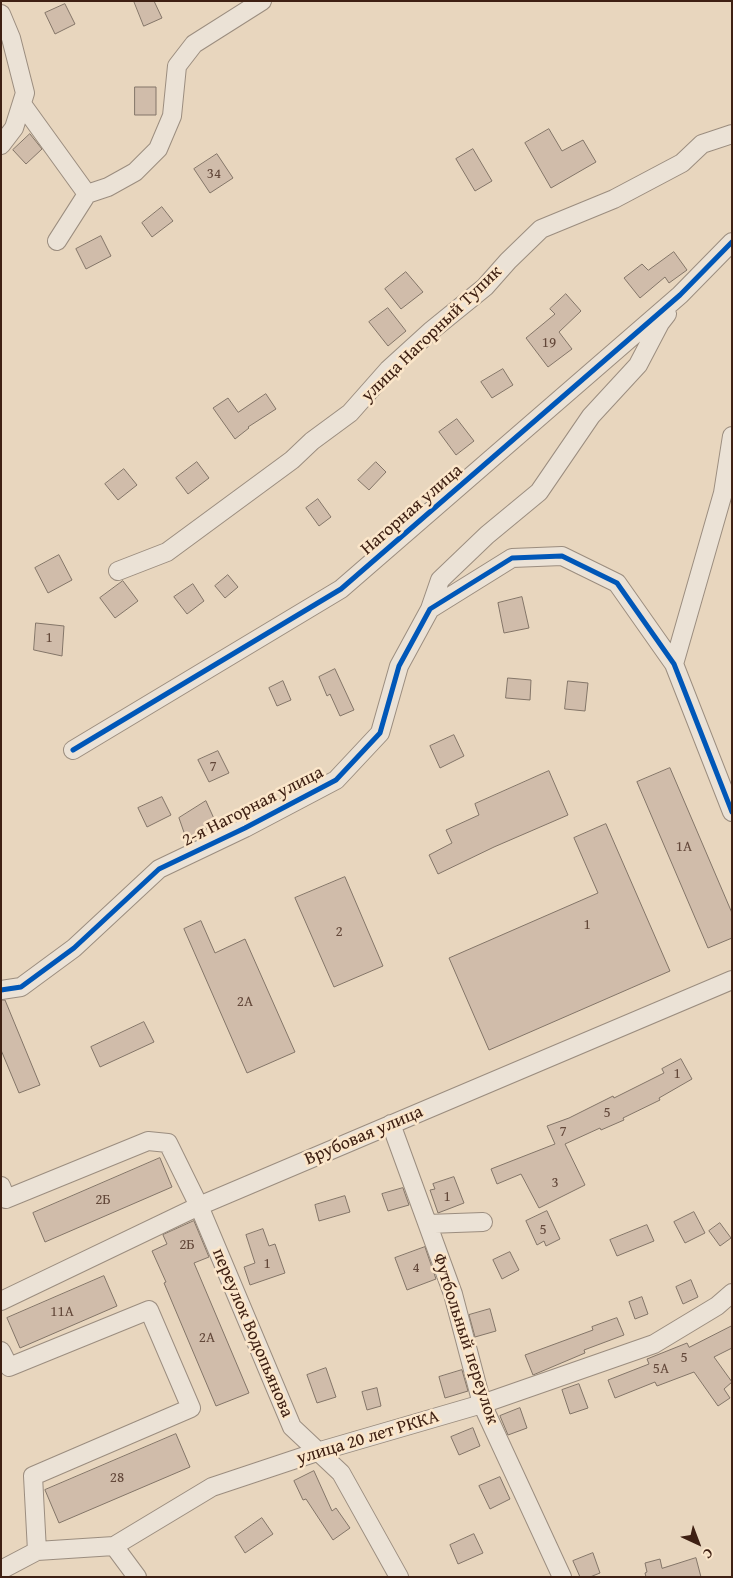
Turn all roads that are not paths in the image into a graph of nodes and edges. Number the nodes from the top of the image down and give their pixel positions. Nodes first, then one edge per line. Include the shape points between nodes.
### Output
1 (262, 1) edge
2 (1, 14) edge
3 (22, 104) junction
4 (732, 134) edge
5 (1, 145) edge
6 (86, 194) junction
7 (56, 241) dead end
8 (732, 242) edge
9 (680, 295) junction
10 (732, 436) edge
11 (118, 572) dead end
12 (430, 609) junction
13 (674, 664) junction
14 (73, 750) dead end
15 (732, 812) edge
16 (732, 980) edge
17 (1, 990) edge
18 (391, 1124) junction
19 (1, 1186) edge
20 (199, 1206) junction
21 (483, 1222) dead end
22 (428, 1224) junction
23 (732, 1293) edge
24 (1, 1301) edge
25 (1, 1351) edge
26 (482, 1404) junction
27 (317, 1452) junction
28 (114, 1546) junction
29 (37, 1552) junction
30 (1, 1570) edge
31 (137, 1577) edge
32 (399, 1577) edge
33 (562, 1577) edge

1 - 6 street via 194,44 177,66 172,116 158,149 136,172
2 - 3 street via 11,38 25,93
3 - 5 street via 14,128
3 - 6 street
4 - 11 street, улица Нагорный Тупик via 702,144 682,163 614,199 541,229 485,287 388,370 350,413 292,460 166,552
6 - 7 street
8 - 9 street, Нагорная улица
9 - 12 street via 660,323 638,365 591,416 539,492 440,580
9 - 14 street, Нагорная улица via 341,589
10 - 13 street via 723,493
12 - 13 street, 2-я Нагорная улица via 512,558 562,556 617,583
12 - 17 street, 2-я Нагорная улица via 399,666 380,734 336,780 159,869 74,948 21,987
13 - 15 street
16 - 18 street, Врубовая улица
18 - 20 street, Врубовая улица
18 - 22 street, Футбольный переулок
19 - 20 street, переулок Водопьянова via 6,1198 148,1141 168,1143
20 - 24 street, Врубовая улица
20 - 27 street, переулок Водопьянова via 292,1427
21 - 22 street
22 - 26 street, Футбольный переулок via 453,1294
23 - 26 street, улица 20 лет РККА via 717,1306 654,1344
25 - 29 street via 9,1367 150,1310 191,1408 34,1476
26 - 27 street, улица 20 лет РККА
26 - 33 street, Футбольный переулок
27 - 28 street, улица 20 лет РККА via 212,1487
27 - 32 street, переулок Водопьянова via 341,1473
28 - 29 street, улица 20 лет РККА
28 - 31 street
29 - 30 street, улица 20 лет РККА

